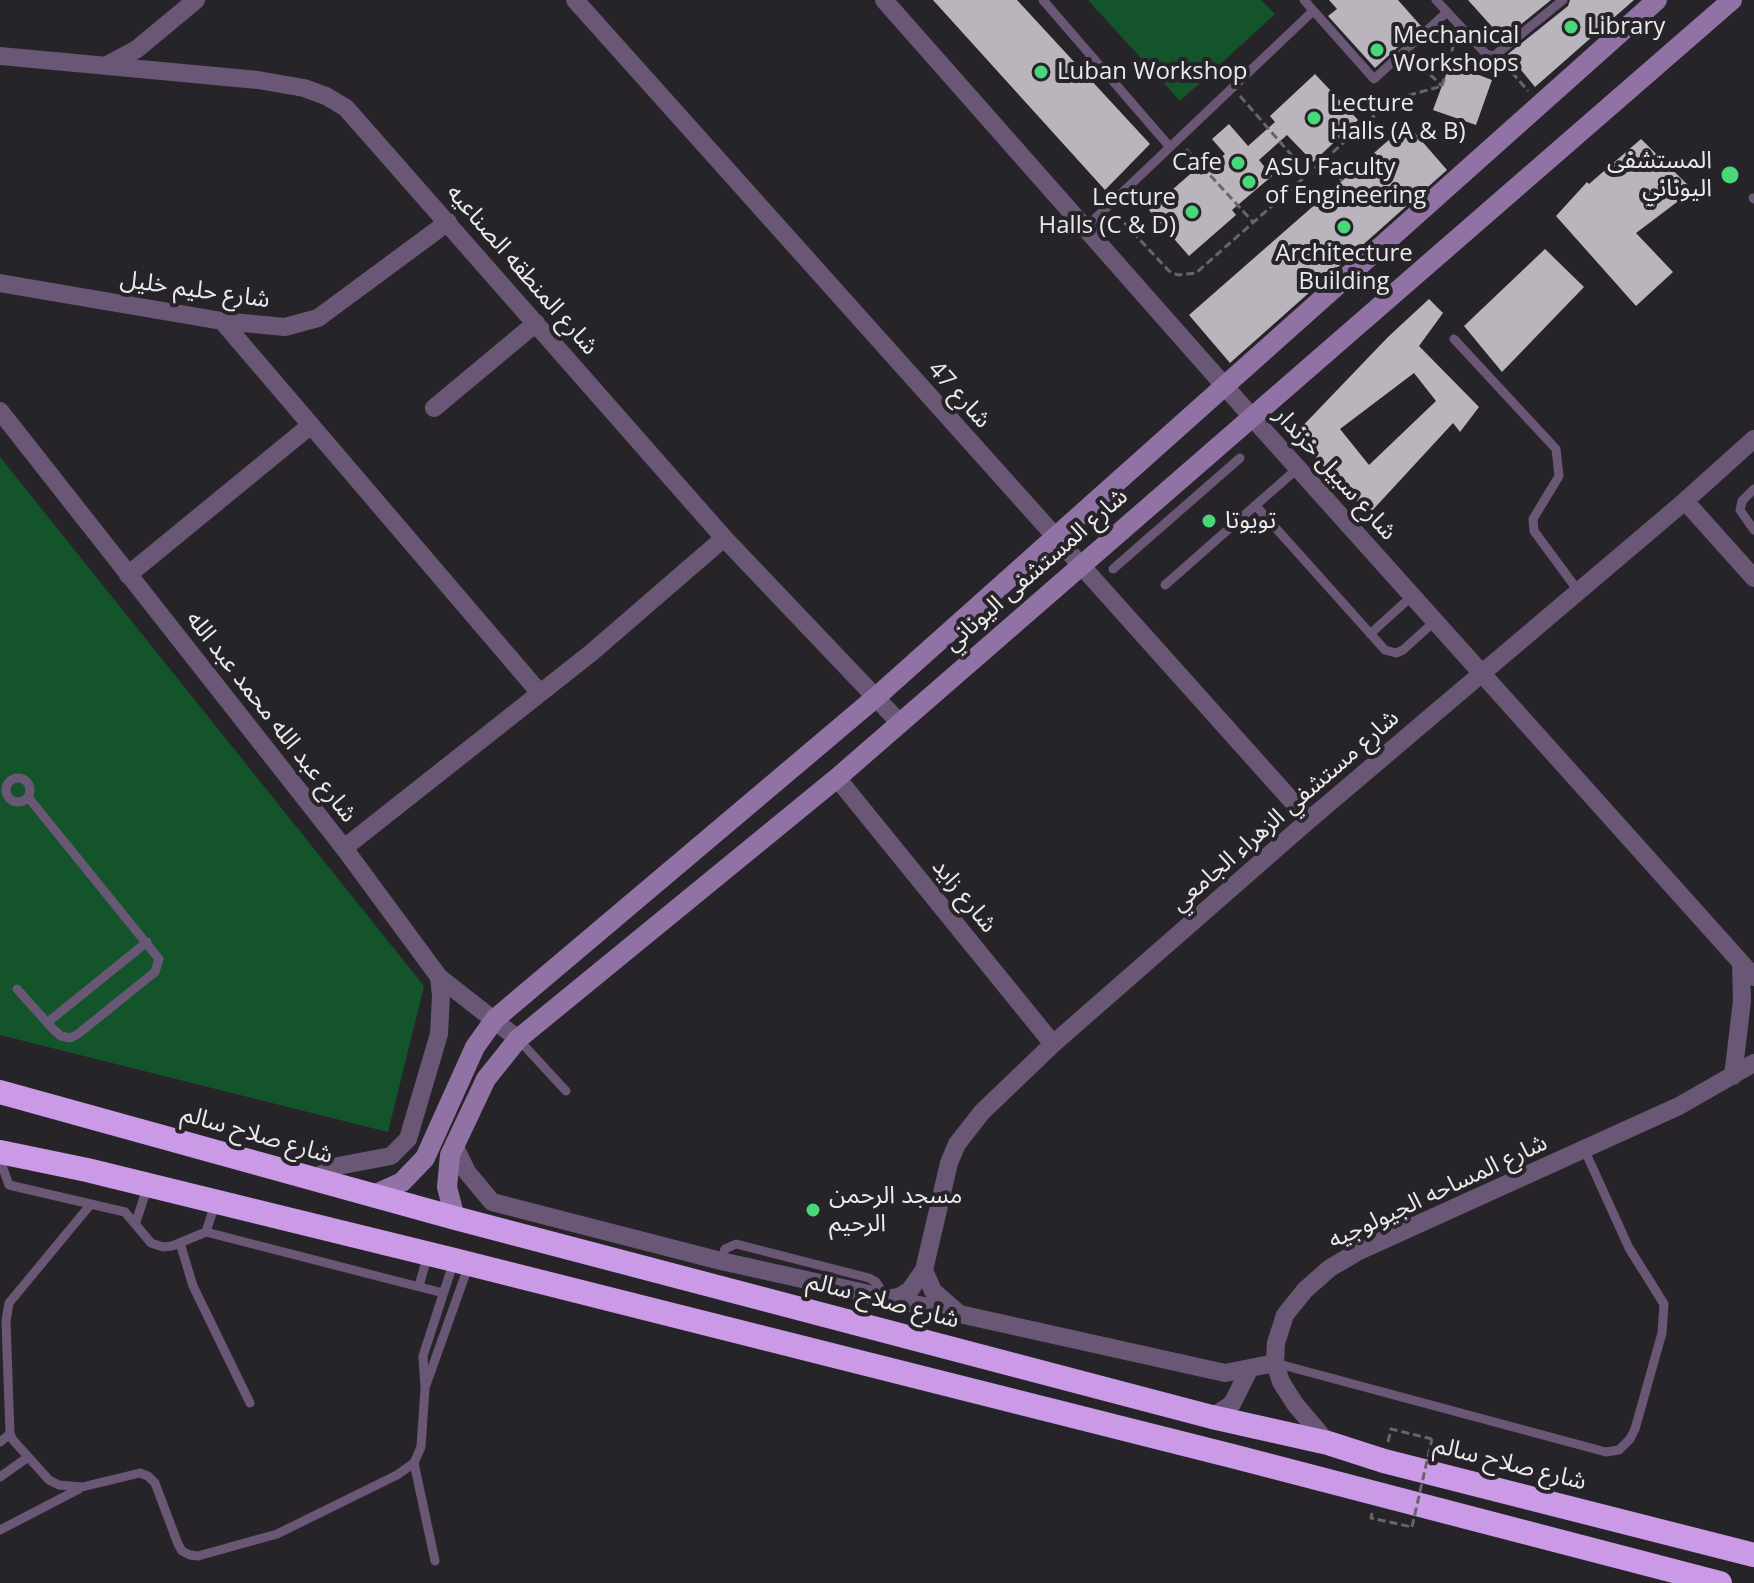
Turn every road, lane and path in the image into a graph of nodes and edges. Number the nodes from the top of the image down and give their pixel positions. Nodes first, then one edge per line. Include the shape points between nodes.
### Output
1 (196, 0) edge
2 (575, 0) edge
3 (884, 0) edge
4 (1043, 0) edge
5 (1304, 0) edge
6 (1436, 0) edge
7 (1563, 0) edge
8 (1657, 0) edge
9 (1732, 0) edge
10 (1313, 11) junction
11 (1447, 12) junction
12 (1459, 26) junction
13 (1405, 51) junction
14 (0, 56) edge
15 (105, 66) junction
16 (1507, 66) dead end
17 (1442, 86) junction
18 (1232, 87) junction
19 (1529, 92) dead end
20 (1172, 142) junction
21 (1326, 158) junction
22 (1308, 174) junction
23 (1342, 181) dead end
24 (1108, 205) junction
25 (448, 222) junction
26 (1254, 223) junction
27 (1086, 227) junction
28 (0, 283) edge
29 (222, 321) junction
30 (536, 323) junction
31 (1454, 339) dead end
32 (1226, 387) junction
33 (434, 408) dead end
34 (0, 411) edge
35 (1251, 416) junction
36 (311, 425) junction
37 (1754, 439) edge
38 (1240, 458) dead end
39 (1298, 467) junction
40 (1754, 489) edge
41 (1160, 497) junction
42 (1685, 501) junction
43 (1256, 506) junction
44 (1176, 514) junction
45 (1754, 530) edge
46 (724, 538) junction
47 (1056, 538) junction
48 (1081, 566) junction
49 (1113, 569) dead end
50 (128, 575) junction
51 (1754, 578) edge
52 (1165, 585) dead end
53 (1579, 592) junction
54 (1412, 596) junction
55 (1435, 621) junction
56 (1370, 634) junction
57 (1482, 674) junction
58 (539, 692) junction
59 (875, 698) junction
60 (900, 723) junction
61 (837, 778) junction
62 (3, 786) edge
63 (28, 797) junction
64 (1309, 820) junction
65 (344, 848) junction
66 (147, 942) junction
67 (1747, 970) edge
68 (439, 977) junction
69 (17, 989) dead end
70 (495, 1019) junction
71 (48, 1022) junction
72 (518, 1039) junction
73 (1053, 1044) junction
74 (1754, 1063) edge
75 (1733, 1076) junction
76 (566, 1091) dead end
77 (0, 1092) edge
78 (454, 1145) junction
79 (1585, 1151) junction
80 (0, 1152) edge
81 (0, 1160) edge
82 (312, 1179) junction
83 (148, 1185) junction
84 (371, 1196) junction
85 (216, 1201) junction
86 (91, 1204) junction
87 (455, 1218) junction
88 (136, 1222) junction
89 (206, 1232) junction
90 (180, 1243) junction
91 (428, 1254) junction
92 (462, 1262) junction
93 (924, 1270) junction
94 (419, 1286) junction
95 (443, 1293) junction
96 (886, 1299) junction
97 (959, 1312) junction
98 (1275, 1363) junction
99 (1250, 1368) junction
100 (425, 1388) junction
101 (250, 1403) dead end
102 (1212, 1417) junction
103 (1391, 1429) dead end
104 (10, 1434) junction
105 (0, 1442) edge
106 (1328, 1443) junction
107 (28, 1457) junction
108 (414, 1463) junction
109 (0, 1477) edge
110 (82, 1487) junction
111 (1371, 1518) dead end
112 (0, 1530) edge
113 (1754, 1555) edge
114 (435, 1561) dead end
115 (1720, 1583) edge

1 - 15 street via 137,49
2 - 47 street, شارع 47
3 - 27 street, شارع سبيل خزندار
4 - 20 lane
5 - 10 lane
6 - 11 lane
7 - 12 lane via 1494,56
8 - 32 street, شارع المستشفى اليوناني
9 - 35 street, شارع المستشفى اليوناني
10 - 13 lane via 1374,79
10 - 18 lane
11 - 12 lane
11 - 13 lane
12 - 17 path
13 - 17 path
14 - 15 street, شارع المنطقه الصناعيه
15 - 25 street, شارع المنطقه الصناعيه via 258,80 326,96 362,124
16 - 19 path
17 - 21 path via 1392,100
18 - 20 lane
18 - 22 path
20 - 24 lane
20 - 26 path
21 - 22 path
21 - 23 path
22 - 26 path
24 - 26 path via 1178,275 1205,268
24 - 27 lane
25 - 29 street, شارع حليم خليل via 318,318 285,327
25 - 30 street, شارع المنطقه الصناعيه
27 - 32 street, شارع سبيل خزندار
28 - 29 street, شارع حليم خليل
29 - 36 street
30 - 33 street
30 - 46 street, شارع المنطقه الصناعيه
31 - 53 lane via 1556,449 1559,476 1533,519 1534,531
32 - 35 street, شارع سبيل خزندار
32 - 47 street, شارع المستشفى اليوناني
34 - 50 street, شارع عبد الله محمد عبد الله
35 - 39 street, شارع سبيل خزندار
35 - 41 street, شارع المستشفى اليوناني
36 - 50 street
36 - 58 street
37 - 42 street, شارع مستشفي الزهراء الجامعي
38 - 44 lane
39 - 43 lane
39 - 54 street, شارع سبيل خزندار
40 - 45 lane via 1740,510
41 - 44 lane
41 - 48 street, شارع المستشفى اليوناني
42 - 51 street
42 - 53 street, شارع مستشفي الزهراء الجامعي
43 - 52 lane
43 - 56 lane
44 - 49 lane
46 - 58 street via 643,611
46 - 59 street, شارع المنطقه الصناعيه
47 - 48 street, شارع 47
47 - 59 street, شارع المستشفى اليوناني
48 - 60 street, شارع المستشفى اليوناني
48 - 64 street, شارع 47
50 - 65 street, شارع عبد الله محمد عبد الله
53 - 57 street, شارع مستشفي الزهراء الجامعي
54 - 55 street, شارع سبيل خزندار
54 - 56 lane
55 - 56 lane via 1396,653 1385,650
55 - 57 street, شارع سبيل خزندار
57 - 64 street, شارع مستشفي الزهراء الجامعي
57 - 67 street, شارع سبيل خزندار
58 - 65 street
59 - 60 street, شارع المنطقه الصناعيه
59 - 70 street, شارع المستشفى اليوناني
60 - 61 street, شارع المستشفى اليوناني
61 - 72 street, شارع المستشفى اليوناني
61 - 73 street, شارع زايد
62 - 63 lane via 14,801
62 - 63 lane via 22,779 29,786
63 - 66 lane
64 - 73 street, شارع مستشفي الزهراء الجامعي
65 - 68 street, شارع عبد الله محمد عبد الله
66 - 71 lane
66 - 71 lane via 159,959 155,972 70,1038
67 - 75 street
68 - 70 street, شارع عبد الله محمد عبد الله
68 - 82 street via 439,1034 408,1139 391,1156 338,1166
69 - 71 lane
70 - 72 street, شارع عبد الله محمد عبد الله
70 - 84 street, شارع المستشفى اليوناني via 475,1047 425,1158 402,1182
72 - 76 lane
72 - 78 street, شارع المستشفى اليوناني via 486,1079
73 - 93 street, شارع مستشفي الزهراء الجامعي via 982,1112 957,1144
74 - 75 street, شارع المساحه الجيولوجيه
75 - 79 street, شارع المساحه الجيولوجيه
77 - 82 highway, شارع صلاح سالم
78 - 87 street, شارع المستشفى اليوناني via 447,1187
78 - 96 street via 467,1172 492,1202
79 - 98 street, شارع المساحه الجيولوجيه via 1385,1238 1330,1268 1285,1315
79 - 98 lane via 1629,1248 1664,1304 1662,1333 1635,1429 1619,1450 1606,1452
80 - 83 highway
81 - 86 lane via 9,1185
82 - 84 highway, شارع صلاح سالم
83 - 85 highway
83 - 88 lane
84 - 87 highway, شارع صلاح سالم
85 - 89 lane
85 - 91 highway
86 - 88 lane via 125,1212
86 - 104 lane via 9,1303
87 - 102 highway, شارع صلاح سالم
88 - 90 lane via 151,1243
89 - 90 lane
89 - 94 lane
90 - 101 lane via 193,1286
91 - 92 highway
91 - 94 lane
92 - 95 lane
92 - 100 lane
92 - 115 highway
93 - 96 street via 910,1290
93 - 97 street via 933,1291
94 - 95 lane
95 - 100 lane via 423,1356
96 - 97 street
97 - 99 street via 1225,1373
98 - 99 street
98 - 106 street via 1295,1404
99 - 102 street via 1232,1404
100 - 108 lane via 421,1447
102 - 106 highway, شارع صلاح سالم
103 - 111 path, bridge via 1432,1439 1412,1527
104 - 105 lane
104 - 107 lane
106 - 113 highway, شارع صلاح سالم
107 - 109 lane
107 - 110 lane via 49,1480
108 - 110 lane via 292,1528 198,1556 182,1551 148,1476 140,1473
108 - 114 lane
110 - 112 lane

